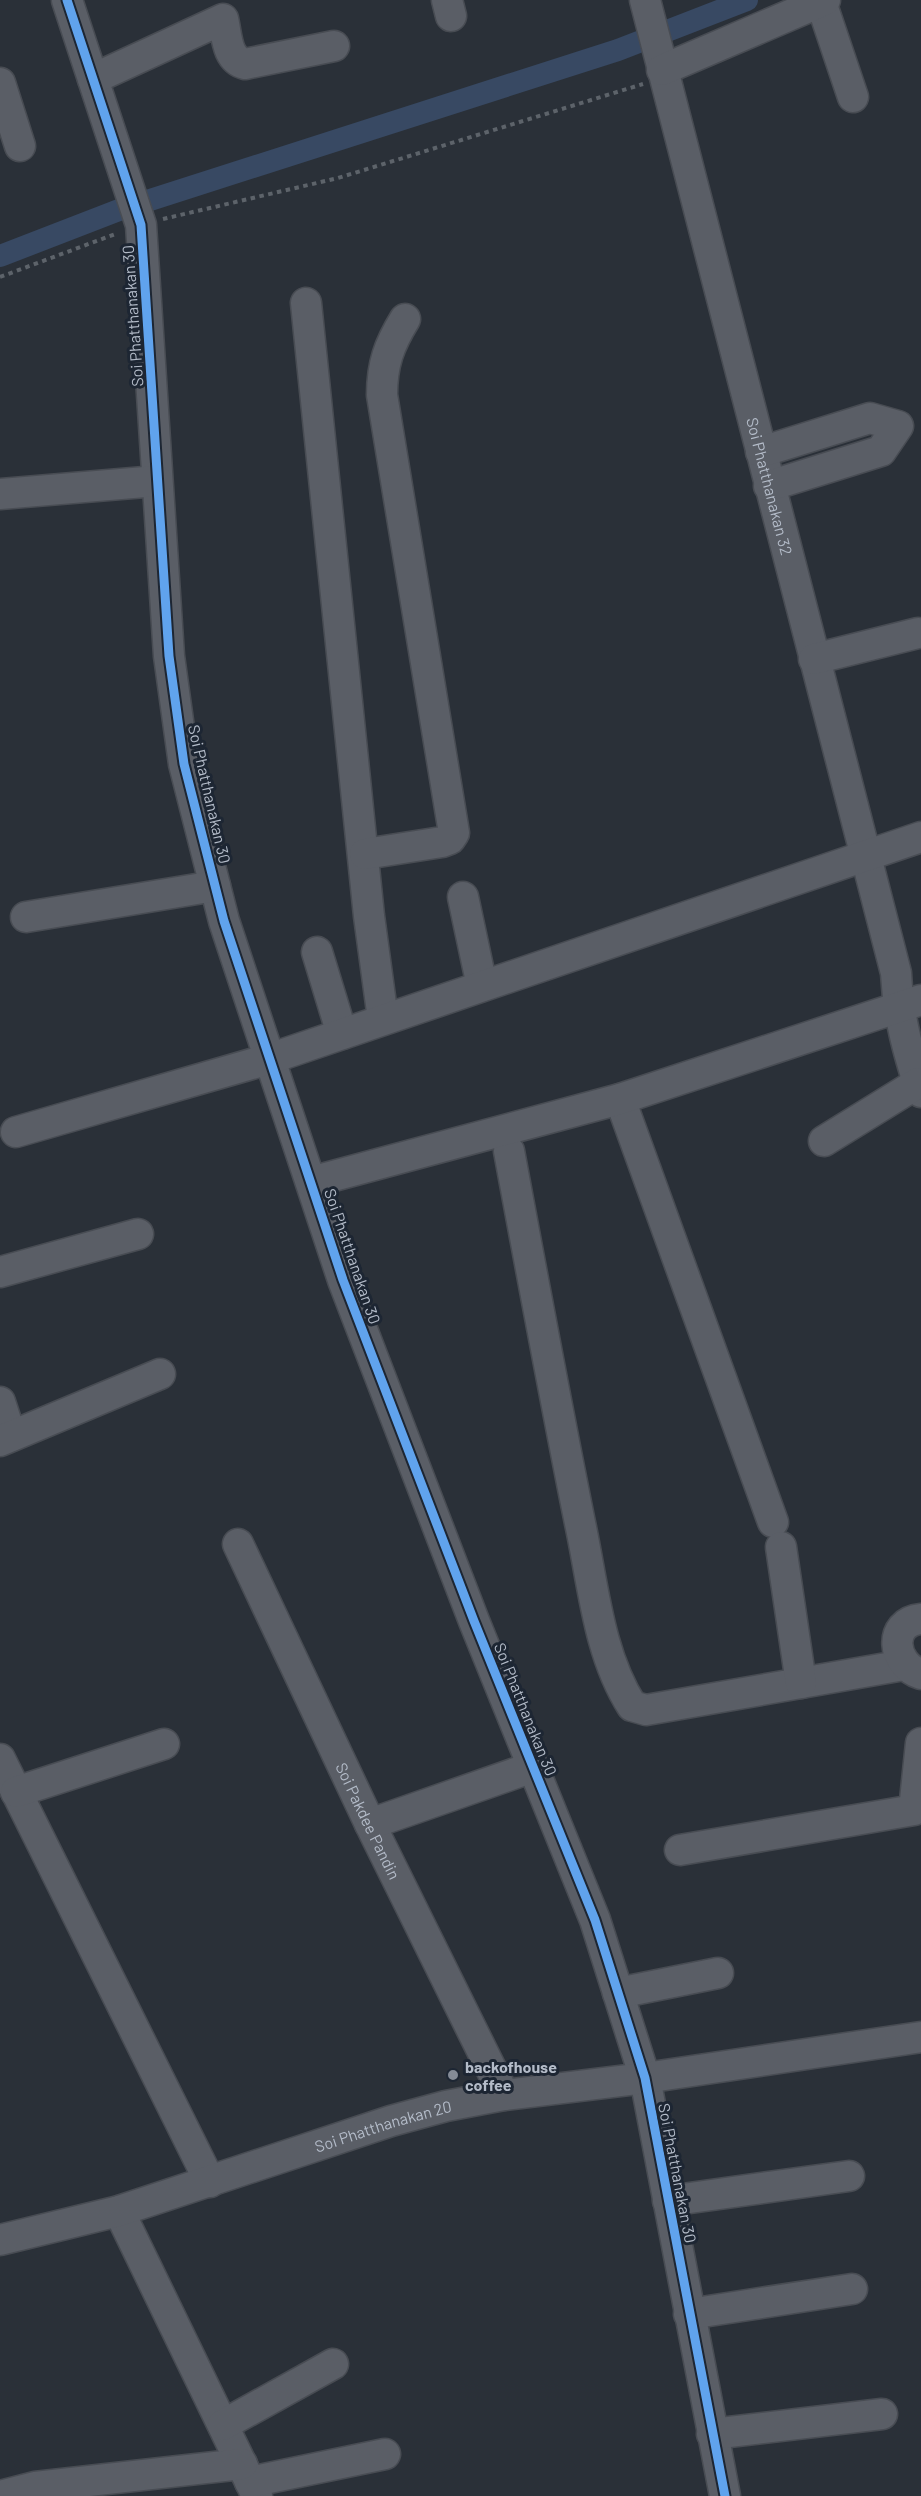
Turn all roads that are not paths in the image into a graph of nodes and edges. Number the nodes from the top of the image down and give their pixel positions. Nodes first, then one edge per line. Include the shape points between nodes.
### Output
1 (67, 0) edge
2 (823, 1) edge
3 (220, 10) edge
4 (648, 12) edge
5 (334, 46) dead end
6 (662, 69) junction
7 (93, 79) junction
8 (0, 83) edge
9 (853, 98) dead end
10 (20, 146) dead end
11 (306, 303) dead end
12 (405, 319) dead end
13 (909, 424) edge
14 (760, 452) junction
15 (158, 481) junction
16 (770, 486) junction
17 (0, 494) edge
18 (918, 633) dead end
19 (814, 659) junction
20 (921, 837) edge
21 (364, 854) junction
22 (866, 856) junction
23 (215, 886) junction
24 (463, 897) dead end
25 (26, 917) dead end
26 (317, 952) dead end
27 (482, 986) junction
28 (914, 1007) edge
29 (383, 1019) junction
30 (342, 1034) junction
31 (269, 1059) junction
32 (920, 1088) edge
33 (620, 1099) junction
34 (16, 1132) dead end
35 (824, 1141) dead end
36 (509, 1151) dead end
37 (311, 1182) junction
38 (138, 1234) dead end
39 (0, 1272) edge
40 (159, 1374) dead end
41 (0, 1402) edge
42 (5, 1439) edge
43 (238, 1544) dead end
44 (921, 1619) edge
45 (913, 1669) edge
46 (801, 1683) junction
47 (921, 1743) edge
48 (164, 1744) dead end
49 (0, 1759) edge
50 (533, 1767) junction
51 (16, 1792) junction
52 (370, 1824) junction
53 (680, 1850) dead end
54 (718, 1973) dead end
55 (618, 1993) junction
56 (921, 2037) edge
57 (645, 2078) junction
58 (504, 2095) junction
59 (849, 2176) dead end
60 (210, 2182) junction
61 (668, 2201) junction
62 (119, 2211) junction
63 (0, 2240) edge
64 (852, 2289) dead end
65 (689, 2314) junction
66 (333, 2364) dead end
67 (882, 2414) dead end
68 (223, 2425) junction
69 (712, 2434) junction
70 (385, 2454) dead end
71 (250, 2480) edge
72 (0, 2496) edge
73 (726, 2496) edge

1 - 7 street, Soi Phatthanakan 30
2 - 6 street
2 - 9 street
3 - 5 street via 231,56 238,62 245,64
3 - 7 street
4 - 6 street, Soi Phatthanakan 32
6 - 14 street, Soi Phatthanakan 32
7 - 15 street, Soi Phatthanakan 30 via 141,225
8 - 10 street
11 - 21 street
12 - 21 street via 391,342 382,372 382,395 454,833 442,842
13 - 14 street via 870,418
13 - 16 street via 881,451
14 - 16 street, Soi Phatthanakan 32
15 - 17 street
15 - 23 street, Soi Phatthanakan 30 via 170,667 184,764
16 - 19 street, Soi Phatthanakan 32
18 - 19 street
19 - 22 street, Soi Phatthanakan 32
20 - 22 street
21 - 29 street
22 - 27 street
22 - 28 street, Soi Phatthanakan 32 via 896,973
23 - 25 street
23 - 31 street, Soi Phatthanakan 30
24 - 27 street
26 - 30 street
27 - 29 street
28 - 32 street, Soi Phatthanakan 32
28 - 33 street
29 - 30 street
30 - 31 street
31 - 34 street
31 - 37 street, Soi Phatthanakan 30
32 - 35 street
33 - 37 street
33 - 46 street via 777,1534
36 - 46 street via 603,1636 619,1685 632,1706 646,1710
37 - 50 street, Soi Phatthanakan 30 via 347,1291
38 - 39 street
40 - 42 street
41 - 42 street
43 - 52 street, Soi Pakdee Pandin
44 - 45 street via 908,1622 896,1644 898,1653
45 - 46 street
47 - 53 street via 914,1810
48 - 51 street
49 - 51 street
50 - 52 street
50 - 55 street, Soi Phatthanakan 30 via 595,1920
51 - 60 street
52 - 58 street, Soi Pakdee Pandin
54 - 55 street
55 - 57 street, Soi Phatthanakan 30
56 - 57 street, Soi Phatthanakan 20
57 - 58 street, Soi Phatthanakan 20
57 - 61 street, Soi Phatthanakan 30
58 - 60 street, Soi Phatthanakan 20 via 391,2121
59 - 61 street
60 - 62 street, Soi Phatthanakan 20
61 - 65 street, Soi Phatthanakan 30
62 - 63 street, Soi Phatthanakan 20
62 - 68 street
64 - 65 street
65 - 69 street, Soi Phatthanakan 30
66 - 68 street
67 - 69 street
68 - 71 street
69 - 73 street, Soi Phatthanakan 30
70 - 71 street
71 - 72 street via 34,2487

